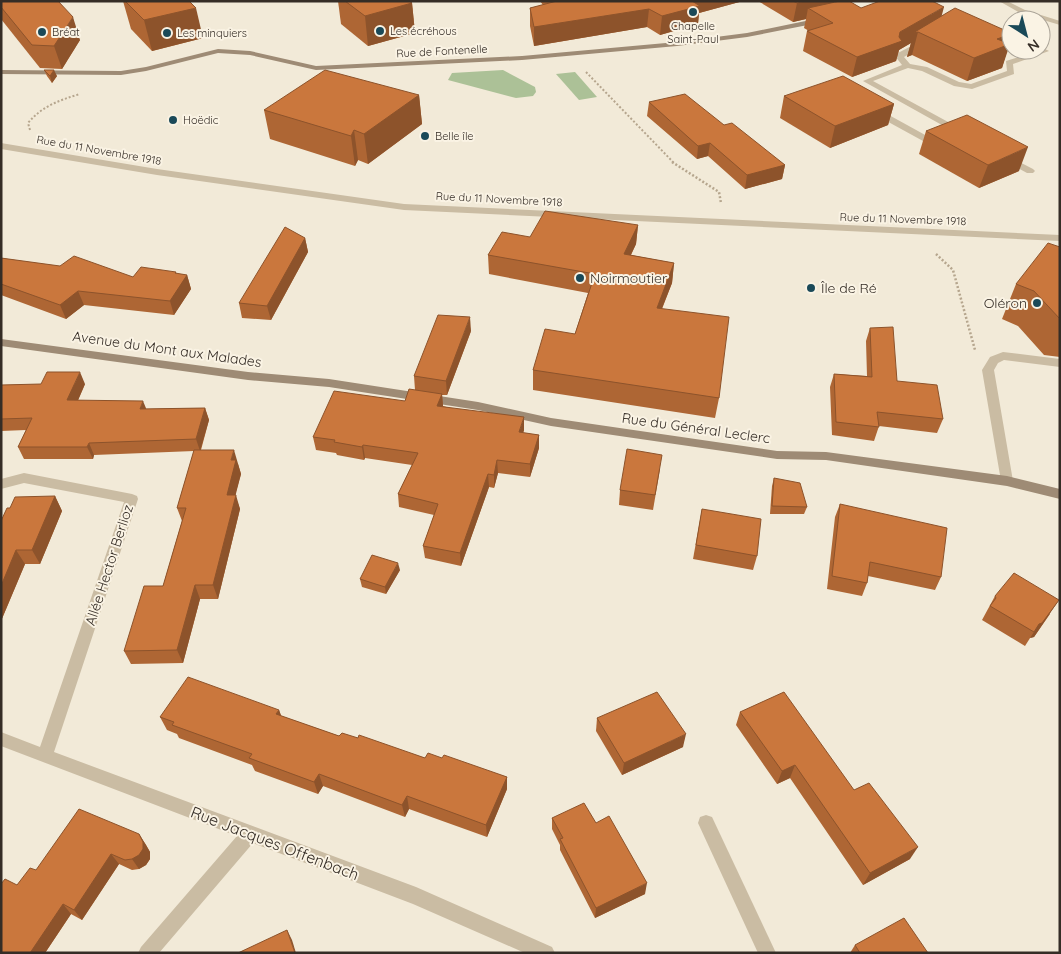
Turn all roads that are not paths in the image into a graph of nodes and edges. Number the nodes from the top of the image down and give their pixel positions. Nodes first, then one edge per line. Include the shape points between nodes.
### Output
1 (1002, 1) edge
2 (832, 18) edge
3 (1060, 23) edge
4 (930, 38) edge
5 (1018, 60) edge
6 (908, 66) junction
7 (1, 72) edge
8 (867, 81) junction
9 (858, 84) edge
10 (865, 105) edge
11 (954, 129) junction
12 (962, 134) edge
13 (1, 146) edge
14 (996, 152) edge
15 (1030, 171) dead end
16 (1060, 238) edge
17 (1, 342) edge
18 (1060, 363) edge
19 (329, 383) joint
20 (1007, 481) junction
21 (1, 484) edge
22 (1060, 494) edge
23 (1, 739) edge
24 (44, 756) junction
25 (706, 823) dead end
26 (250, 834) junction
27 (147, 953) edge
28 (546, 953) edge
29 (767, 953) edge

1 - 3 street via 1028,14
2 - 7 street, Rue de Fontenelle via 747,35 571,54 316,68 250,52 218,51 121,73
4 - 6 street via 899,56
5 - 6 street via 1009,63 1012,72 972,87
6 - 8 street
8 - 9 street
8 - 11 street
10 - 11 street via 926,139
11 - 12 street
13 - 16 street, Rue du 11 Novembre 1918 via 157,172 404,206
14 - 15 street
17 - 19 street, Avenue du Mont aux Malades via 248,376
18 - 20 street via 1003,356 994,360 988,370
19 - 20 street, Rue du Général Leclerc via 478,406 551,422 777,456 826,456
20 - 22 street, Rue du Général Leclerc
21 - 24 street, Allée Hector Berlioz via 24,478 132,499
23 - 24 street, Rue Jacques Offenbach
24 - 26 street, Rue Jacques Offenbach
25 - 29 street
26 - 27 street
26 - 28 street, Rue Jacques Offenbach via 416,896

